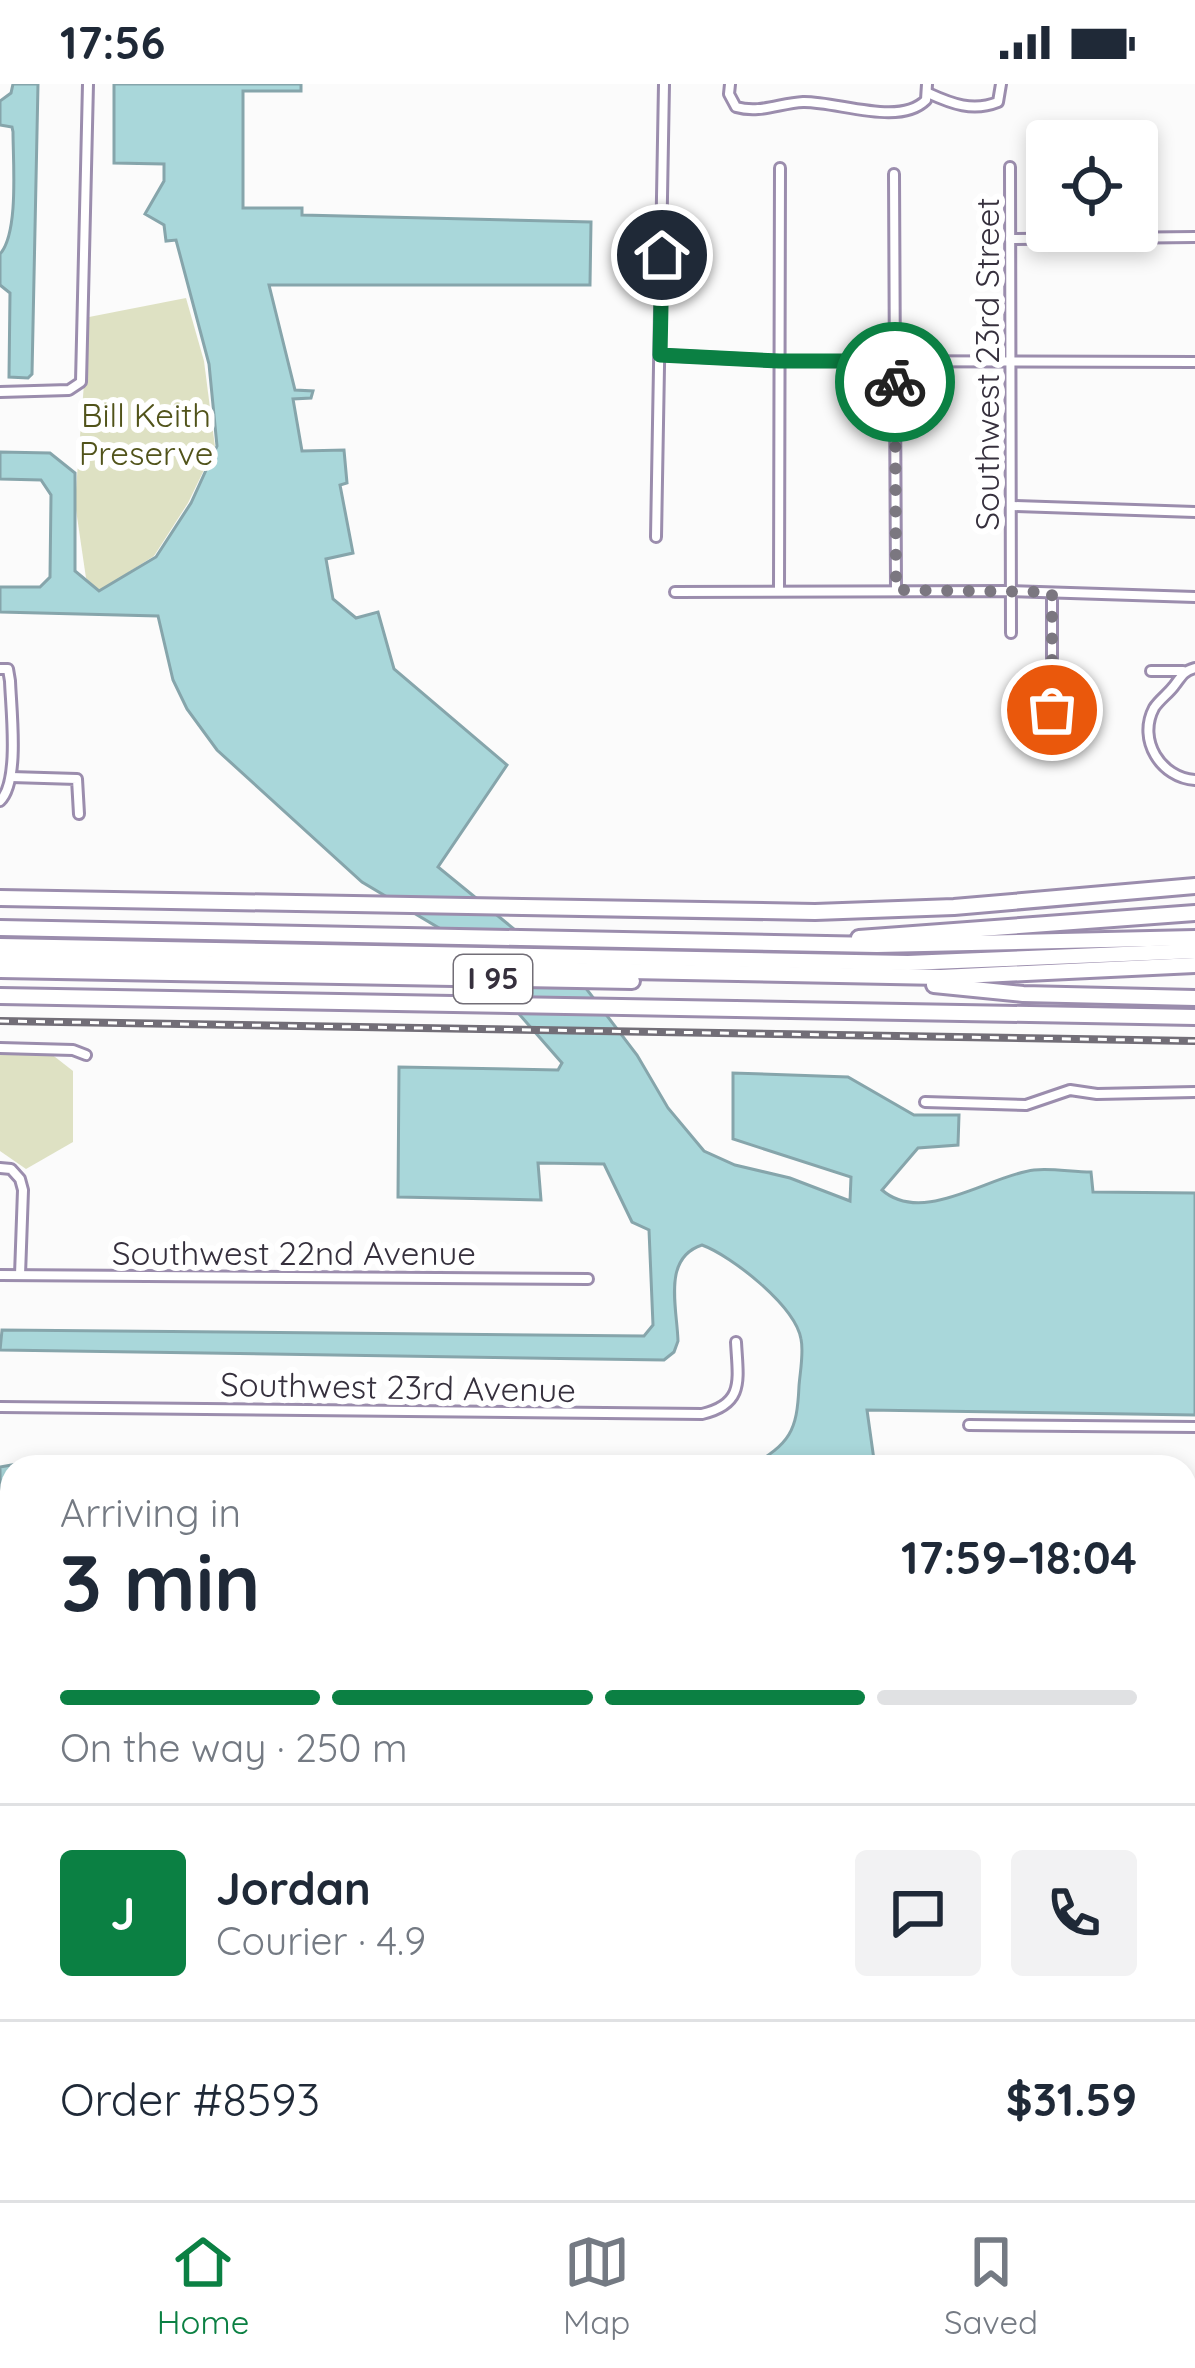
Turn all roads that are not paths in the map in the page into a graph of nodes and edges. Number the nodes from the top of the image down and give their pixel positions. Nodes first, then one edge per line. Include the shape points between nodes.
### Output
1 (88, 84) edge
2 (664, 84) edge
3 (730, 84) edge
4 (1001, 84) edge
5 (928, 88) edge
6 (1010, 167) dead end
7 (780, 168) dead end
8 (894, 174) dead end
9 (1195, 237) edge
10 (1010, 239) junction
11 (660, 355) junction
12 (1011, 360) junction
13 (779, 361) junction
14 (895, 361) junction
15 (1195, 362) edge
16 (0, 392) edge
17 (1013, 506) junction
18 (1195, 512) edge
19 (656, 537) dead end
20 (896, 590) junction
21 (779, 591) junction
22 (1012, 591) junction
23 (675, 592) dead end
24 (1052, 592) junction
25 (1195, 597) edge
26 (1011, 633) dead end
27 (1195, 668) edge
28 (4, 669) edge
29 (1151, 671) dead end
30 (1184, 671) junction
31 (1052, 749) dead end
32 (11, 777) junction
33 (1195, 780) edge
34 (0, 801) edge
35 (79, 814) dead end
36 (1195, 886) edge
37 (0, 898) edge
38 (1195, 913) edge
39 (0, 928) edge
40 (909, 938) junction
41 (1195, 938) edge
42 (0, 946) edge
43 (1195, 952) edge
44 (0, 958) edge
45 (78, 967) junction
46 (1195, 969) edge
47 (0, 970) edge
48 (908, 975) junction
49 (934, 985) junction
50 (0, 996) edge
51 (1195, 998) edge
52 (1195, 1017) edge
53 (0, 1048) edge
54 (86, 1055) dead end
55 (1195, 1092) edge
56 (925, 1102) dead end
57 (5, 1168) edge
58 (0, 1275) edge
59 (20, 1275) junction
60 (588, 1279) dead end
61 (736, 1342) dead end
62 (0, 1407) edge
63 (969, 1425) dead end
64 (1195, 1427) edge

1 - 16 street via 79,385
2 - 11 street
3 - 5 street via 736,107 749,110 802,102 908,111
4 - 5 street via 998,102 970,108
6 - 10 street, Southwest 23rd Street
7 - 13 street
8 - 14 street
9 - 10 street
10 - 12 street, Southwest 23rd Street
11 - 13 street
11 - 19 street
12 - 14 street
12 - 15 street
12 - 17 street, Southwest 23rd Street
13 - 14 street
13 - 21 street
14 - 20 street
17 - 18 street
17 - 22 street, Southwest 23rd Street
20 - 21 street
20 - 22 street
21 - 23 street
22 - 24 street
22 - 26 street, Southwest 23rd Street
24 - 25 street
24 - 31 street
27 - 30 street
28 - 32 street
29 - 30 street
30 - 33 street via 1155,706 1148,732 1168,770
32 - 34 street
32 - 35 street via 77,778
36 - 37 highway via 782,912
38 - 40 highway
39 - 40 highway, I 95 via 827,944
40 - 41 highway
42 - 48 highway
43 - 48 highway
44 - 45 highway
45 - 47 highway, I 95
45 - 48 highway, I 95
46 - 48 highway
46 - 49 highway, I 95
48 - 49 highway, I 95
49 - 51 highway
50 - 52 highway
53 - 54 street
55 - 56 street via 1070,1090 1026,1105
57 - 59 street via 23,1190
58 - 59 street, Southwest 22nd Avenue
59 - 60 street, Southwest 22nd Avenue
61 - 62 street, Southwest 23rd Avenue via 734,1398 702,1414
63 - 64 street

